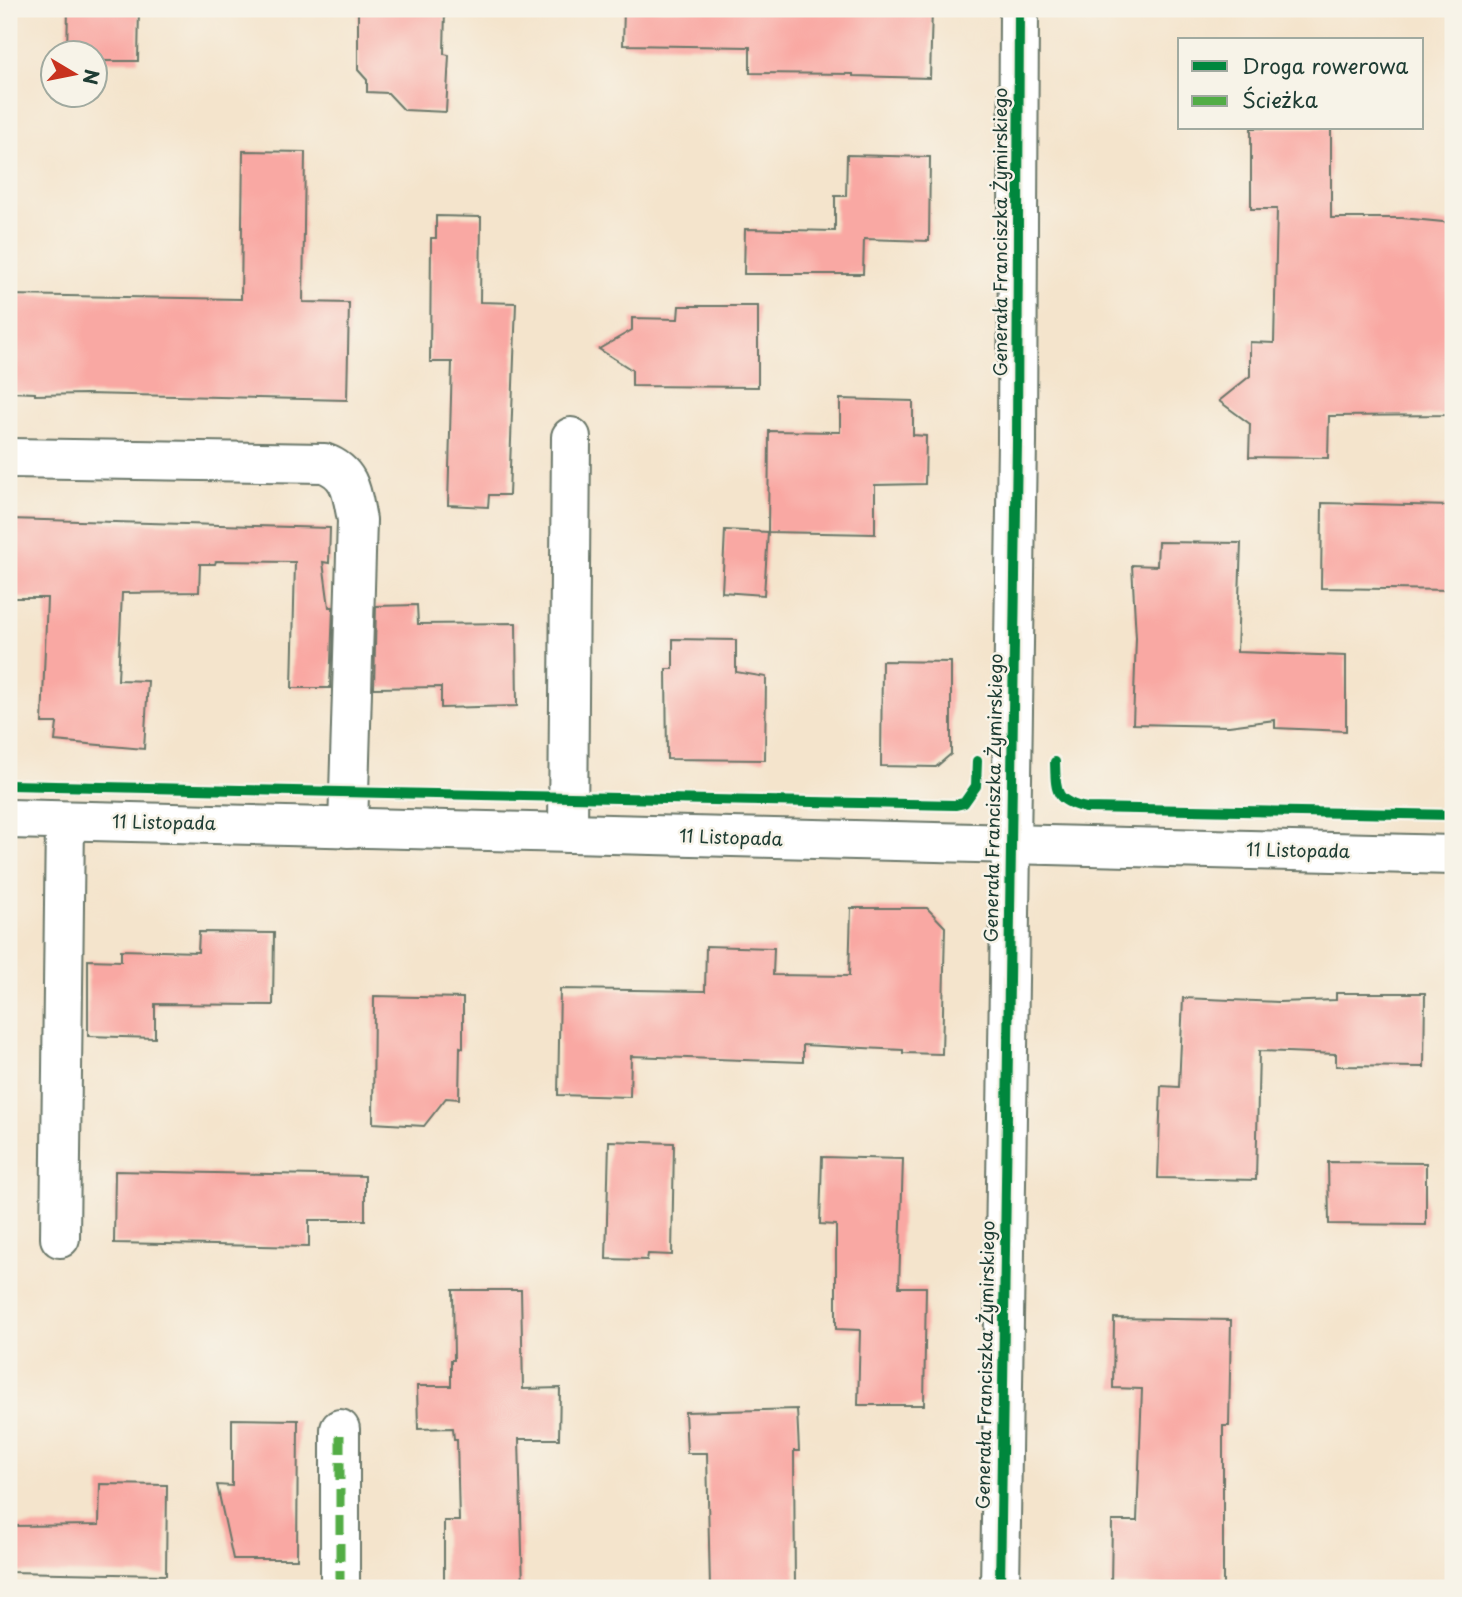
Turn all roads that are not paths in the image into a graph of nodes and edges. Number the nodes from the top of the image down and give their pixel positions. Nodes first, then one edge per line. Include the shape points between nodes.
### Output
1 (1019, 9) edge
2 (571, 437) dead end
3 (9, 458) edge
4 (9, 819) edge
5 (65, 821) junction
6 (348, 828) junction
7 (568, 833) junction
8 (1010, 845) junction
9 (1453, 855) edge
10 (60, 1238) dead end
11 (340, 1429) dead end
12 (340, 1588) edge
13 (999, 1588) edge

1 - 8 street, Generała Franciszka Żymirskiego
2 - 7 street
3 - 6 street via 324,464 338,468 347,480 357,520
4 - 5 street, 11 Listopada
5 - 6 street, 11 Listopada
5 - 10 street
6 - 7 street, 11 Listopada
7 - 8 street, 11 Listopada
8 - 9 street, 11 Listopada
8 - 13 street, Generała Franciszka Żymirskiego
11 - 12 street

